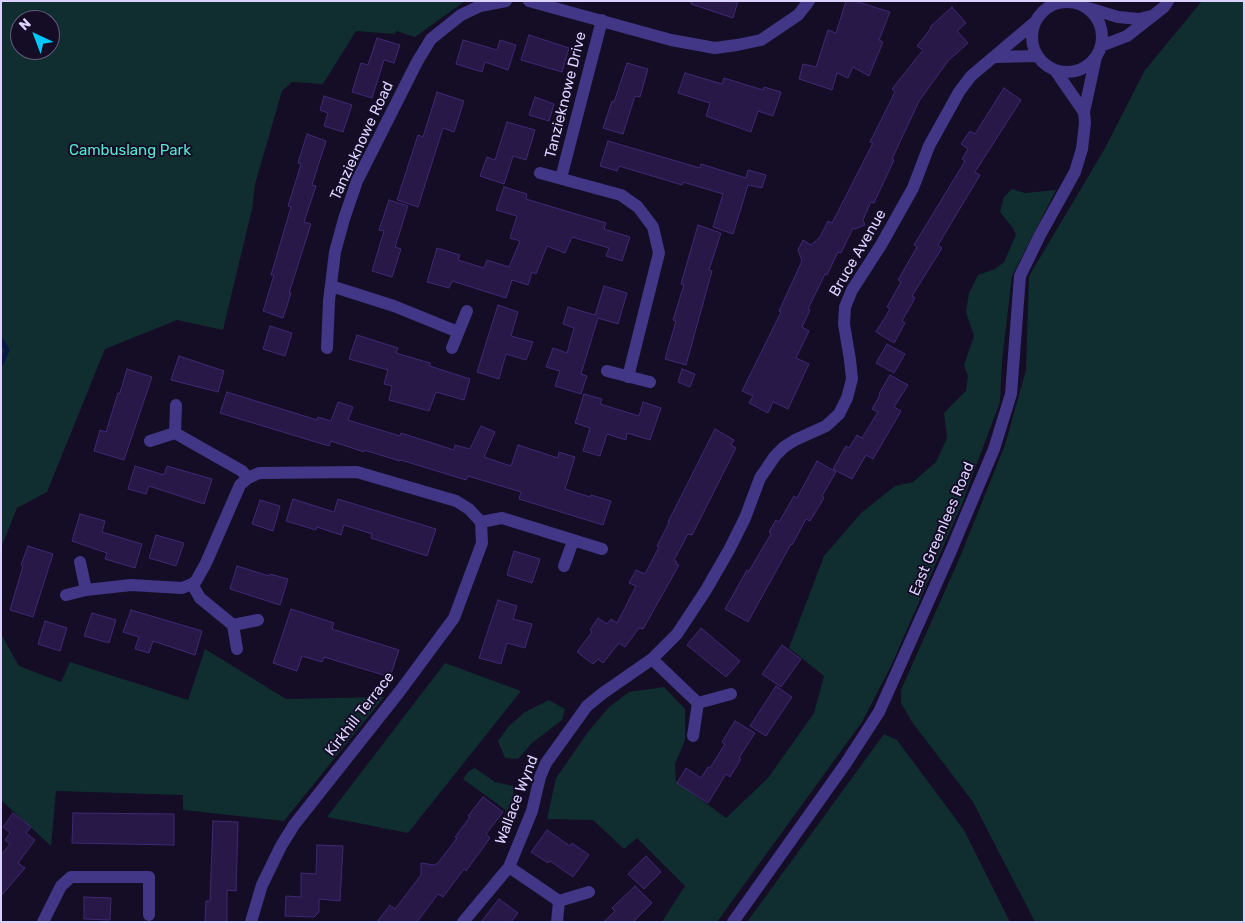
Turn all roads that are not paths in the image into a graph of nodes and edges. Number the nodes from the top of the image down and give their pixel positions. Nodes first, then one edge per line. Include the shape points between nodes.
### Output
1 (506, 1) edge
2 (529, 1) edge
3 (809, 1) edge
4 (1168, 1) edge
5 (1077, 3) edge
6 (1039, 12) edge
7 (1151, 16) junction
8 (602, 20) junction
9 (1098, 52) junction
10 (1037, 56) junction
11 (995, 57) junction
12 (1055, 70) junction
13 (1084, 112) junction
14 (540, 173) dead end
15 (561, 178) junction
16 (331, 286) junction
17 (466, 311) dead end
18 (458, 332) junction
19 (327, 348) dead end
20 (452, 348) dead end
21 (607, 371) dead end
22 (628, 376) junction
23 (650, 382) dead end
24 (176, 405) dead end
25 (175, 433) junction
26 (150, 442) dead end
27 (248, 478) junction
28 (481, 522) junction
29 (573, 541) junction
30 (602, 549) dead end
31 (80, 562) dead end
32 (564, 566) dead end
33 (192, 584) junction
34 (86, 590) junction
35 (66, 595) dead end
36 (258, 620) dead end
37 (233, 625) junction
38 (237, 649) dead end
39 (652, 659) junction
40 (731, 694) dead end
41 (698, 703) junction
42 (693, 736) dead end
43 (558, 747) joint
44 (508, 867) junction
45 (589, 892) dead end
46 (559, 901) junction
47 (149, 915) dead end
48 (43, 922) edge
49 (251, 922) edge
50 (463, 922) edge
51 (557, 922) edge
52 (734, 922) edge

1 - 16 street, Tanzieknowe Road via 461,14 431,39 357,181 335,252
2 - 8 street
3 - 8 street via 798,15 761,40 715,48 671,40
4 - 7 street
5 - 6 street via 1062,2
5 - 7 street via 1118,17 1139,19
5 - 9 street via 1094,14 1100,24 1102,35
6 - 10 street via 1032,33
6 - 11 street, Bruce Avenue
7 - 9 street via 1127,36
8 - 15 street, Tanzieknowe Drive
9 - 12 street via 1088,65 1078,70
9 - 13 street, East Greenlees Road
10 - 11 street
10 - 12 street
11 - 39 street, Bruce Avenue via 972,76 960,92 928,146 913,188 882,245 852,290 845,307 844,324 852,379 840,414 826,426 784,447 775,456 760,478 745,518 706,590 677,634
12 - 13 street
13 - 52 street, East Greenlees Road via 1082,149 1076,172 1020,276 1011,394 994,449 950,553 879,712
14 - 15 street, Tanzieknowe Drive
15 - 22 street, Tanzieknowe Drive via 621,195 638,207 653,227 659,253
16 - 18 street
16 - 19 street, Tanzieknowe Road
17 - 18 street
18 - 20 street
21 - 22 street
22 - 23 street
24 - 25 street
25 - 26 street
25 - 27 street via 242,471
27 - 28 street via 259,473 356,472 456,501 470,509
27 - 33 street via 240,485 206,563
28 - 29 street via 502,518
28 - 49 street, Kirkhill Terrace via 482,543 454,618 294,825 262,885
29 - 30 street
29 - 32 street
31 - 34 street
33 - 34 street via 182,588 131,585
33 - 37 street via 200,598
34 - 35 street
36 - 37 street
37 - 38 street
39 - 41 street
39 - 43 street, Bruce Avenue via 587,706
40 - 41 street
41 - 42 street
43 - 44 street, Wallace Wynd via 540,777 532,811
44 - 46 street, Wallace Wynd
44 - 50 street, Wallace Wynd
45 - 46 street
46 - 51 street
47 - 48 street via 149,877 71,877 61,886

